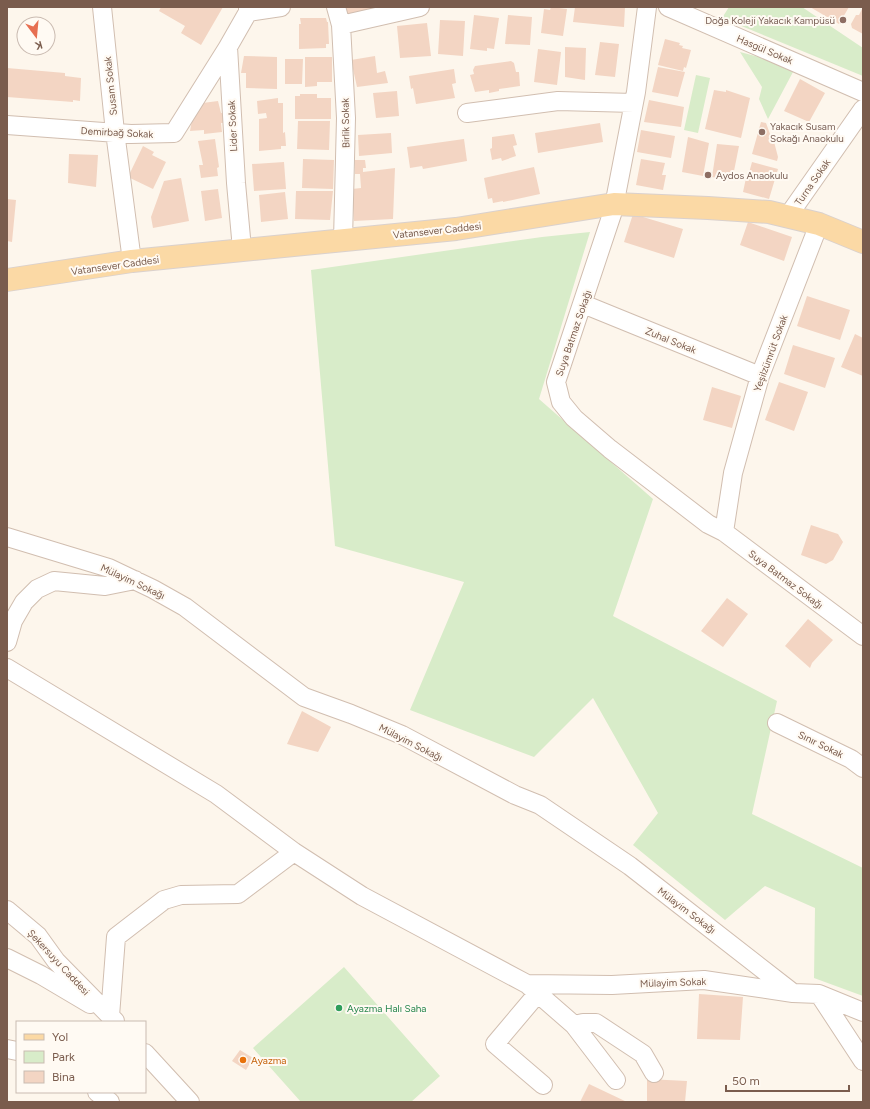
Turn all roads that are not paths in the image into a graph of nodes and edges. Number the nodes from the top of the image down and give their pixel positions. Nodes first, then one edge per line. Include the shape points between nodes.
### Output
1 (102, 7) edge
2 (281, 7) edge
3 (336, 7) edge
4 (420, 7) edge
5 (647, 7) edge
6 (668, 7) edge
7 (248, 9) edge
8 (340, 25) junction
9 (228, 47) junction
10 (863, 92) edge
11 (634, 103) junction
12 (863, 109) edge
13 (467, 113) dead end
14 (7, 125) edge
15 (115, 132) junction
16 (614, 204) junction
17 (788, 216) junction
18 (819, 224) junction
19 (343, 240) junction
20 (863, 242) edge
21 (242, 249) junction
22 (132, 261) junction
23 (7, 280) edge
24 (583, 304) junction
25 (760, 376) junction
26 (724, 532) junction
27 (7, 537) edge
28 (135, 580) junction
29 (863, 636) edge
30 (7, 642) edge
31 (7, 668) edge
32 (777, 723) dead end
33 (863, 768) edge
34 (294, 852) junction
35 (7, 910) edge
36 (7, 958) edge
37 (533, 989) junction
38 (792, 993) junction
39 (819, 994) junction
40 (863, 1012) edge
41 (113, 1019) edge
42 (574, 1025) junction
43 (146, 1054) edge
44 (863, 1061) edge
45 (654, 1073) dead end
46 (616, 1080) dead end
47 (543, 1085) dead end
48 (98, 1093) edge
49 (110, 1102) edge
50 (190, 1102) edge

1 - 15 street, Susam Sokak
2 - 7 street
3 - 8 street, Birlik Sokak
4 - 8 street
5 - 11 street, Suya Batmaz Sokağı
6 - 10 street, Hasgül Sokak
7 - 9 street
8 - 19 street, Birlik Sokak via 346,118
9 - 15 street, Demirbağ Sokak via 174,133
9 - 21 street, Lider Sokak
11 - 13 street via 558,101
11 - 16 street, Suya Batmaz Sokağı
12 - 17 street, Turna Sokak
14 - 15 street, Demirbağ Sokak
15 - 22 street, Susam Sokak
16 - 17 main road, Vatansever Caddesi via 769,212
16 - 19 main road, Vatansever Caddesi via 456,229
16 - 24 street, Suya Batmaz Sokağı
17 - 18 main road, Vatansever Caddesi
18 - 20 main road, Vatansever Caddesi
18 - 25 street, Yeşilzümrüt Sokak
19 - 21 main road, Vatansever Caddesi
21 - 22 main road, Vatansever Caddesi
22 - 23 main road, Vatansever Caddesi
24 - 25 street, Zuhal Sokak
24 - 26 street, Suya Batmaz Sokağı via 556,382 561,402 574,418 610,449 708,524
25 - 26 street, Yeşilzümrüt Sokak via 733,473
26 - 29 street, Suya Batmaz Sokağı
27 - 28 street, Mülayim Sokağı via 109,568
28 - 30 street via 105,586 54,581 36,589 16,614
28 - 38 street, Mülayim Sokağı via 185,607 304,697 402,735 540,805 630,866
31 - 34 street via 216,794
32 - 33 street, Sınır Sokak via 851,759
34 - 37 street via 362,896
34 - 41 street via 238,894 181,895 164,900 116,937
35 - 41 street, Şekersuyu Caddesi via 38,936 56,961
36 - 41 street via 41,975
37 - 38 street, Mülayim Sokak via 704,980
37 - 42 street
37 - 47 street via 495,1044
38 - 39 street, Mülayim Sokak
39 - 40 street, Mülayim Sokak
39 - 44 street
42 - 45 street via 583,1022 596,1023 643,1054
42 - 46 street
43 - 50 street
48 - 49 street

